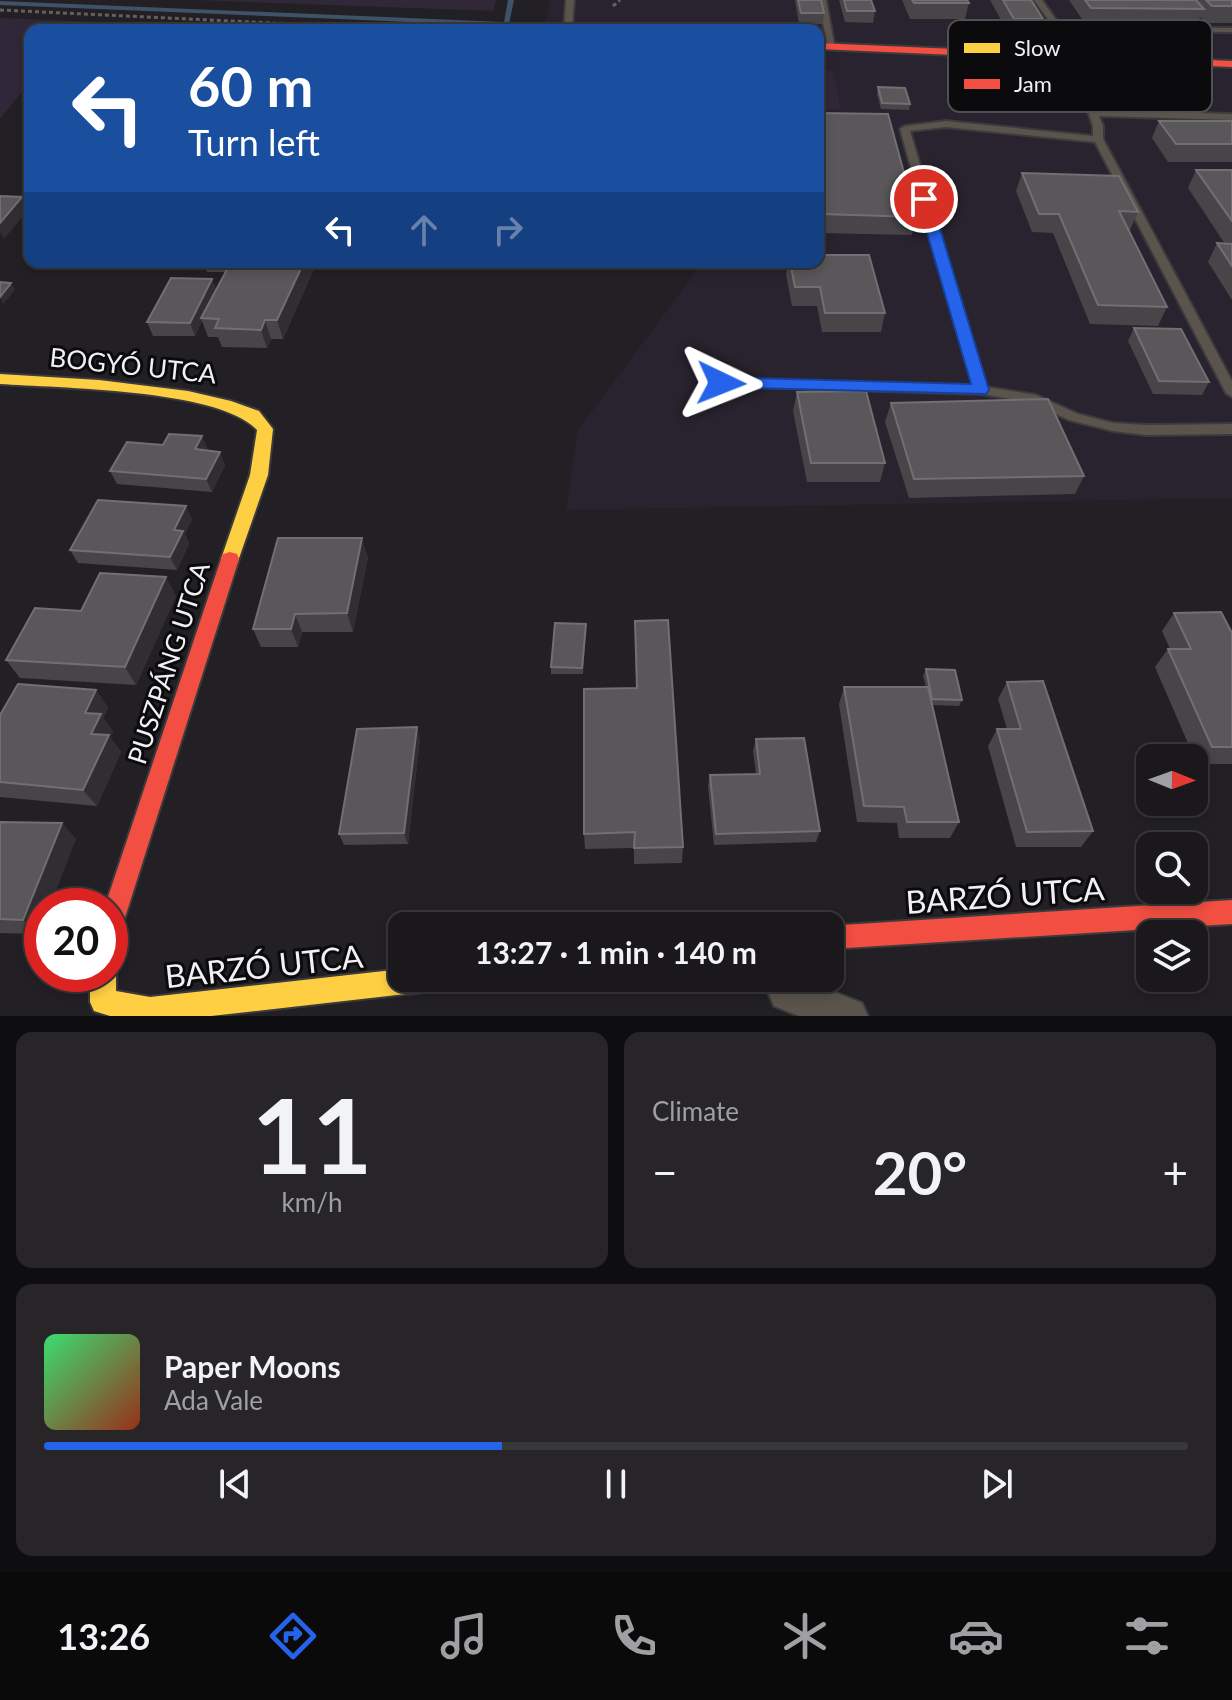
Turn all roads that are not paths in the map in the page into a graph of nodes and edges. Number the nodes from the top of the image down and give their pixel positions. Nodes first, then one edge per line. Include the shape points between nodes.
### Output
1 (570, 0) edge
2 (822, 0) edge
3 (1038, 0) edge
4 (1052, 20) edge
5 (568, 24) edge
6 (824, 24) edge
7 (825, 47) edge
8 (948, 52) edge
9 (1212, 63) edge
10 (1232, 64) edge
11 (1093, 113) joint
12 (1232, 117) edge
13 (1098, 139) junction
14 (0, 379) edge
15 (721, 383) dead end
16 (981, 390) junction
17 (1232, 393) edge
18 (257, 415) joint
19 (1232, 429) edge
20 (123, 888) edge
21 (1232, 912) edge
22 (844, 936) edge
23 (388, 983) edge
24 (103, 992) edge
25 (787, 992) edge
26 (849, 1016) edge

1 - 5 lane
2 - 6 lane
3 - 4 lane
7 - 8 street
9 - 10 street
11 - 12 lane
11 - 13 lane
13 - 16 lane via 946,124 905,129
13 - 17 lane
14 - 18 street, BOGYÓ UTCA via 204,398
15 - 16 lane
16 - 19 lane via 1032,398 1113,427
18 - 20 street, PUSZPÁNG UTCA via 264,426 265,451
21 - 22 street, BARZÓ UTCA
23 - 24 street, BARZÓ UTCA via 150,1010 103,1002
25 - 26 street

